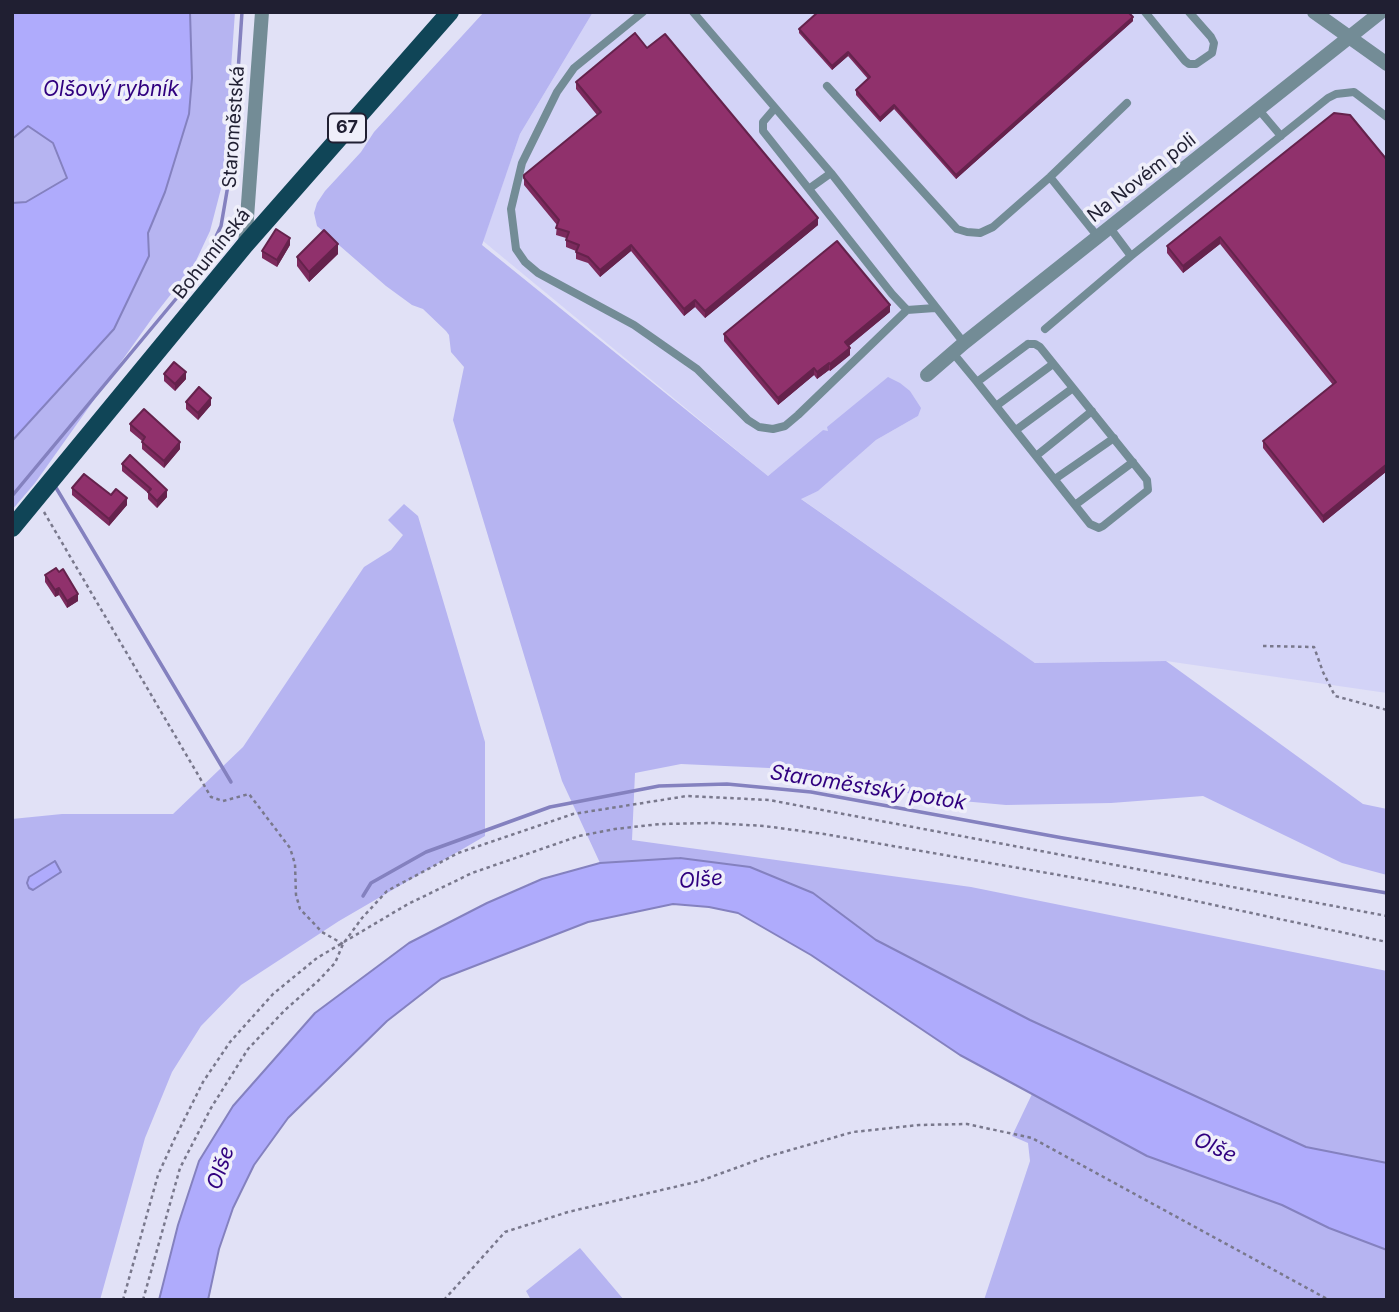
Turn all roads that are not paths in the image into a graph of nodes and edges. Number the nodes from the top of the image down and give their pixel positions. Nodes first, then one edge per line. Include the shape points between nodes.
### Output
1 (262, 12) edge
2 (450, 12) edge
3 (643, 12) edge
4 (693, 12) edge
5 (1145, 12) edge
6 (1189, 12) edge
7 (1314, 12) edge
8 (1381, 12) edge
9 (1349, 38) junction
10 (1387, 64) edge
11 (827, 86) dead end
12 (1127, 103) dead end
13 (775, 108) junction
14 (1259, 110) junction
15 (1387, 117) edge
16 (1281, 136) junction
17 (831, 173) junction
18 (1050, 177) junction
19 (810, 188) junction
20 (1104, 232) junction
21 (245, 245) junction
22 (1131, 256) junction
23 (935, 307) junction
24 (907, 310) junction
25 (1045, 329) dead end
26 (959, 348) junction
27 (1053, 364) junction
28 (927, 375) dead end
29 (977, 382) junction
30 (1073, 388) junction
31 (996, 406) junction
32 (1092, 411) junction
33 (1016, 430) junction
34 (1114, 438) junction
35 (1036, 456) junction
36 (1133, 462) junction
37 (1055, 479) junction
38 (1075, 505) junction
39 (12, 528) edge

1 - 21 street, Staroměstská
2 - 21 main road, Bohumínská / 67
3 - 24 lane via 574,68 522,163 511,209 516,249 525,262 634,325 697,369 748,420 773,429 792,421
4 - 13 lane
5 - 6 lane via 1185,61 1196,64 1212,53 1214,43
7 - 9 street
8 - 9 street, Na Novém poli
9 - 10 street
9 - 14 street, Na Novém poli
11 - 18 lane via 957,229 980,233 993,227
12 - 18 lane
13 - 17 lane
13 - 19 lane via 763,122 763,131
14 - 16 lane
14 - 20 street, Na Novém poli
15 - 16 lane via 1354,92 1336,94
16 - 22 lane
17 - 19 lane
17 - 23 lane
18 - 20 lane
19 - 24 lane
20 - 22 lane
20 - 26 street, Na Novém poli
21 - 39 main road, Bohumínská / 67
22 - 25 lane
23 - 24 lane
23 - 26 lane
26 - 28 street, Na Novém poli
26 - 29 lane
27 - 29 lane via 1040,347 1028,344
27 - 30 lane
27 - 31 lane
29 - 31 lane
30 - 32 lane
30 - 33 lane
31 - 33 lane
32 - 34 lane
32 - 35 lane
33 - 35 lane
34 - 36 lane
34 - 37 lane
35 - 37 lane
36 - 38 lane
36 - 38 lane via 1146,477 1148,490 1104,526 1090,524
37 - 38 lane

